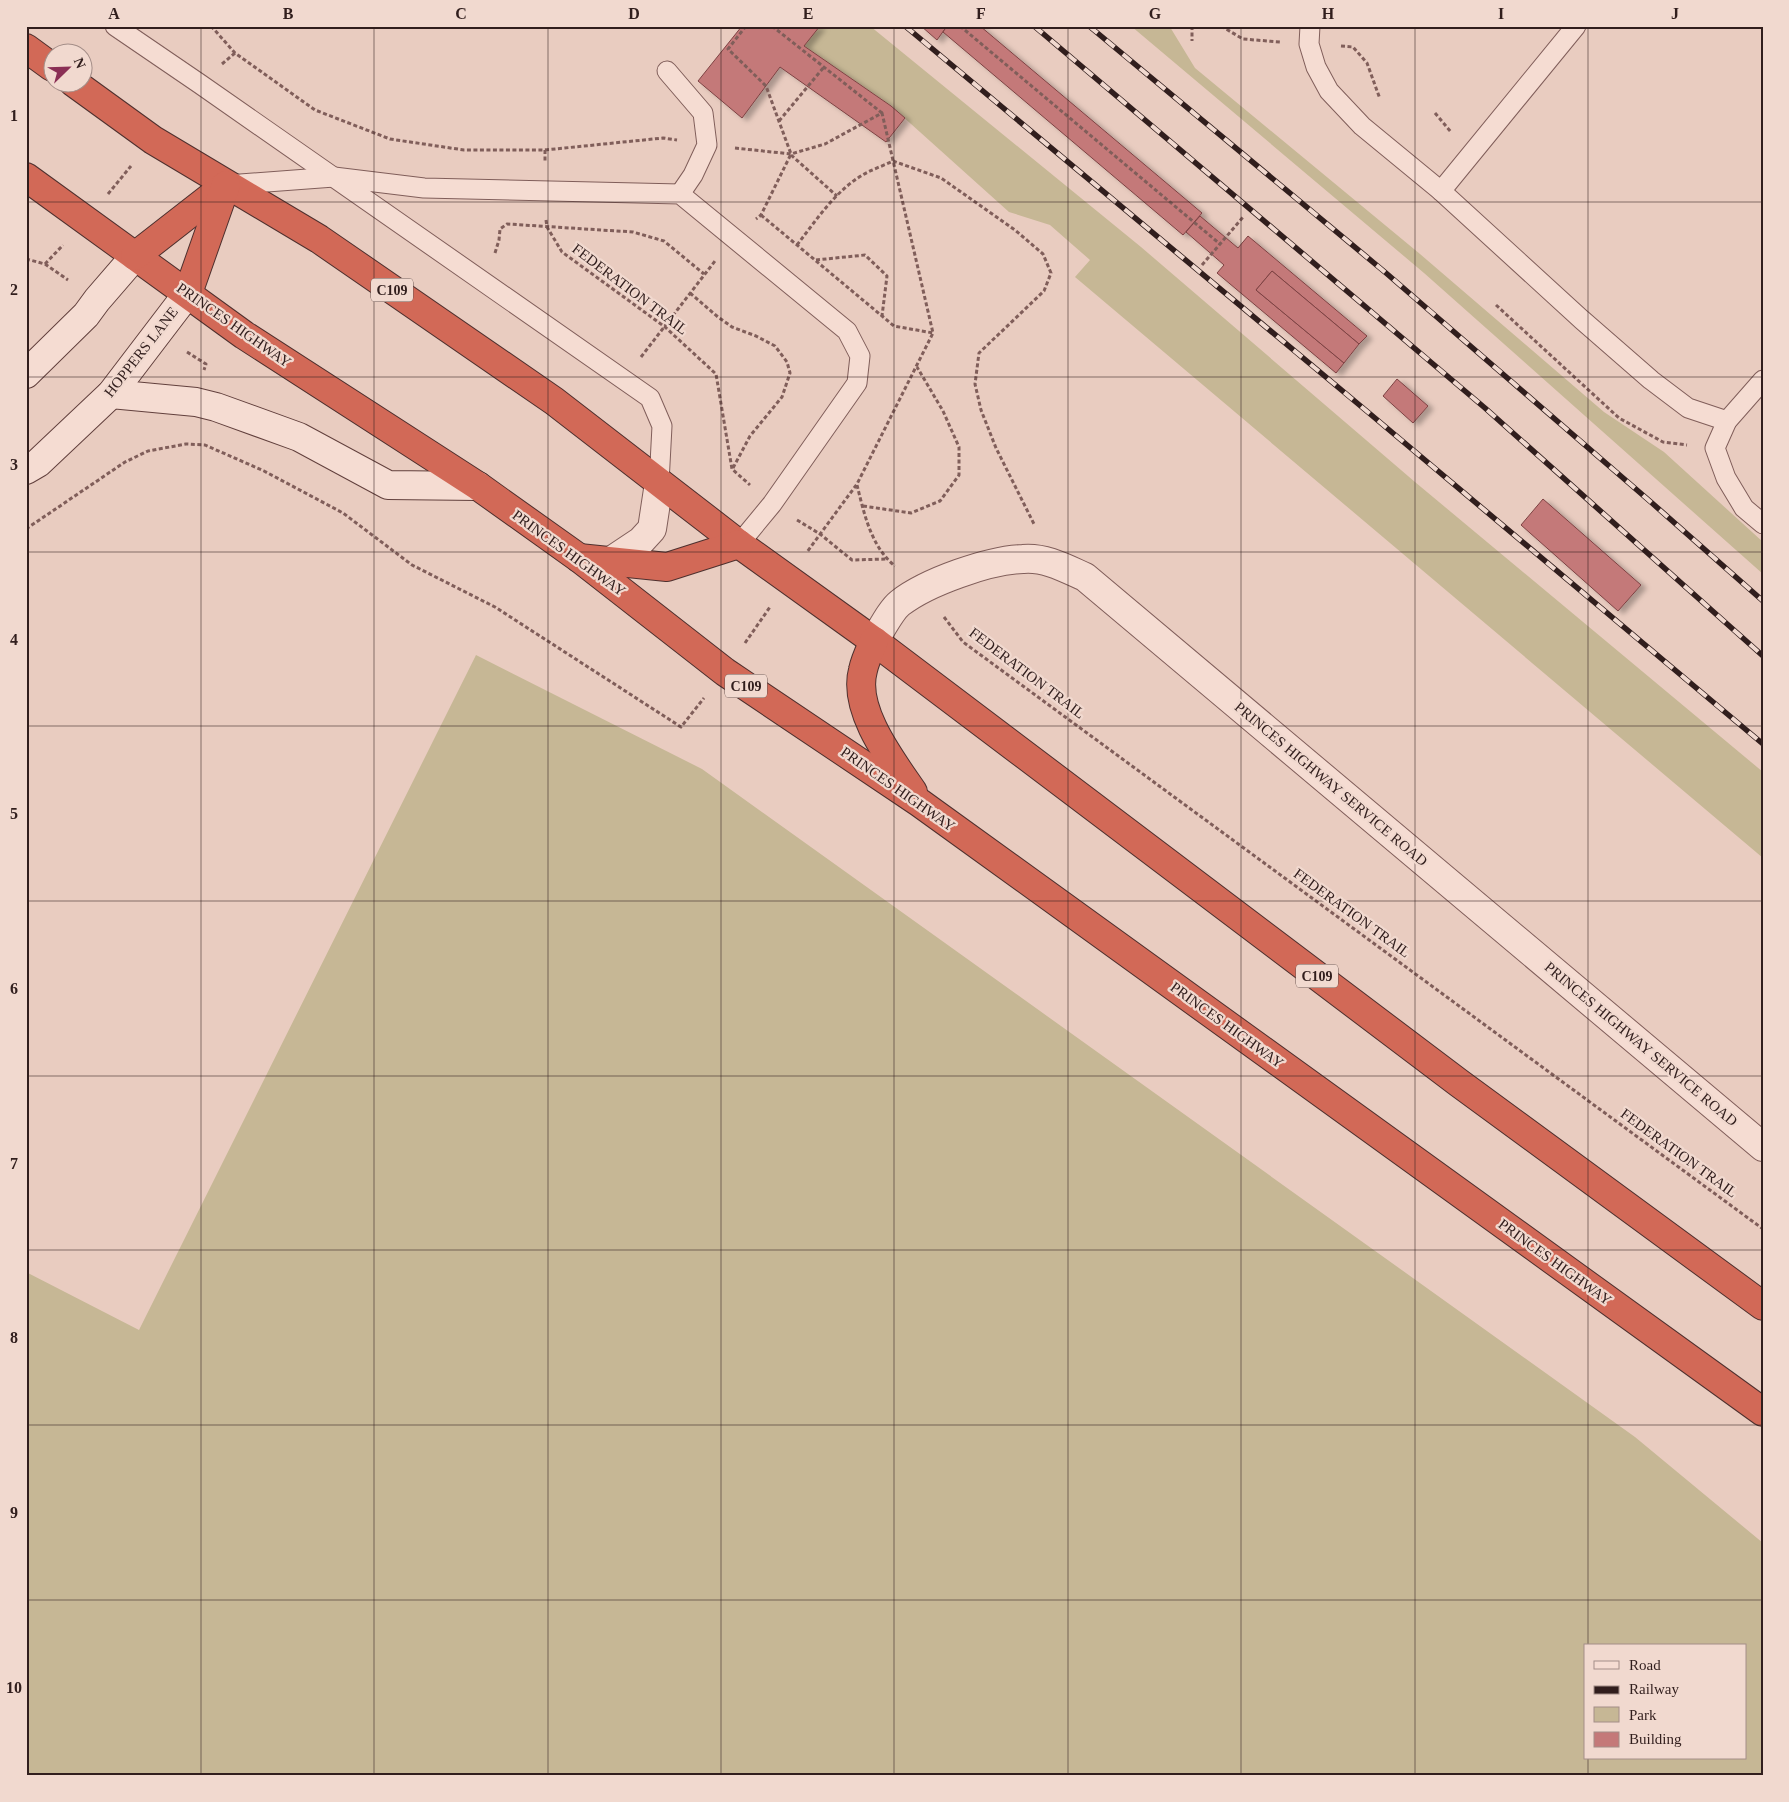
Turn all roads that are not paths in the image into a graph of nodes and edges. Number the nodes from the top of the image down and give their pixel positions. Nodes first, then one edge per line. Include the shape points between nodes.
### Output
1 (115, 26) edge
2 (1310, 26) edge
3 (1576, 26) edge
4 (26, 48) edge
5 (42, 60) edge
6 (667, 71) dead end
7 (87, 92) edge
8 (26, 176) edge
9 (334, 177) junction
10 (226, 185) junction
11 (1441, 191) junction
12 (680, 194) junction
13 (135, 256) junction
14 (188, 293) junction
15 (26, 374) edge
16 (1763, 380) edge
17 (112, 394) junction
18 (1727, 421) junction
19 (26, 470) edge
20 (659, 483) junction
21 (478, 486) junction
22 (1763, 524) edge
23 (739, 544) junction
24 (579, 558) junction
25 (611, 562) junction
26 (874, 641) junction
27 (920, 803) junction
28 (1763, 1146) edge
29 (1763, 1306) edge
30 (1763, 1412) edge

1 - 9 lane
2 - 11 lane via 1308,44 1316,67 1330,91 1362,126
3 - 11 lane
4 - 5 highway
6 - 12 lane via 703,113 707,145
7 - 10 highway, C109 via 153,140
8 - 13 highway, PRINCES HIGHWAY / C109
9 - 10 lane
9 - 12 lane via 424,188
9 - 20 lane via 650,398 662,426
10 - 13 highway
10 - 14 highway
10 - 20 highway, C109 via 318,239 554,401
11 - 18 lane via 1652,380 1688,408
12 - 23 lane via 848,331 860,356 857,383 772,504
13 - 14 highway, PRINCES HIGHWAY / C109
13 - 15 street via 86,315
14 - 17 street, HOPPERS LANE
14 - 21 highway, PRINCES HIGHWAY / C109 via 244,335
16 - 18 lane
17 - 19 street, HOPPERS LANE via 38,463
17 - 21 street via 216,407 299,437 388,485
18 - 22 lane via 1715,448 1726,478 1744,508
20 - 23 highway, C109
20 - 25 street via 652,529
21 - 24 highway, PRINCES HIGHWAY / C109
23 - 25 highway via 667,567
23 - 26 highway, C109
24 - 25 highway
24 - 27 highway, PRINCES HIGHWAY / C109 via 725,672
26 - 27 highway via 862,671 864,703 872,728
26 - 28 street, PRINCES HIGHWAY SERVICE ROAD via 899,604 922,589 954,576 1024,558 1054,563 1085,577
26 - 29 highway, C109 via 1444,1071
27 - 30 highway, PRINCES HIGHWAY / C109

